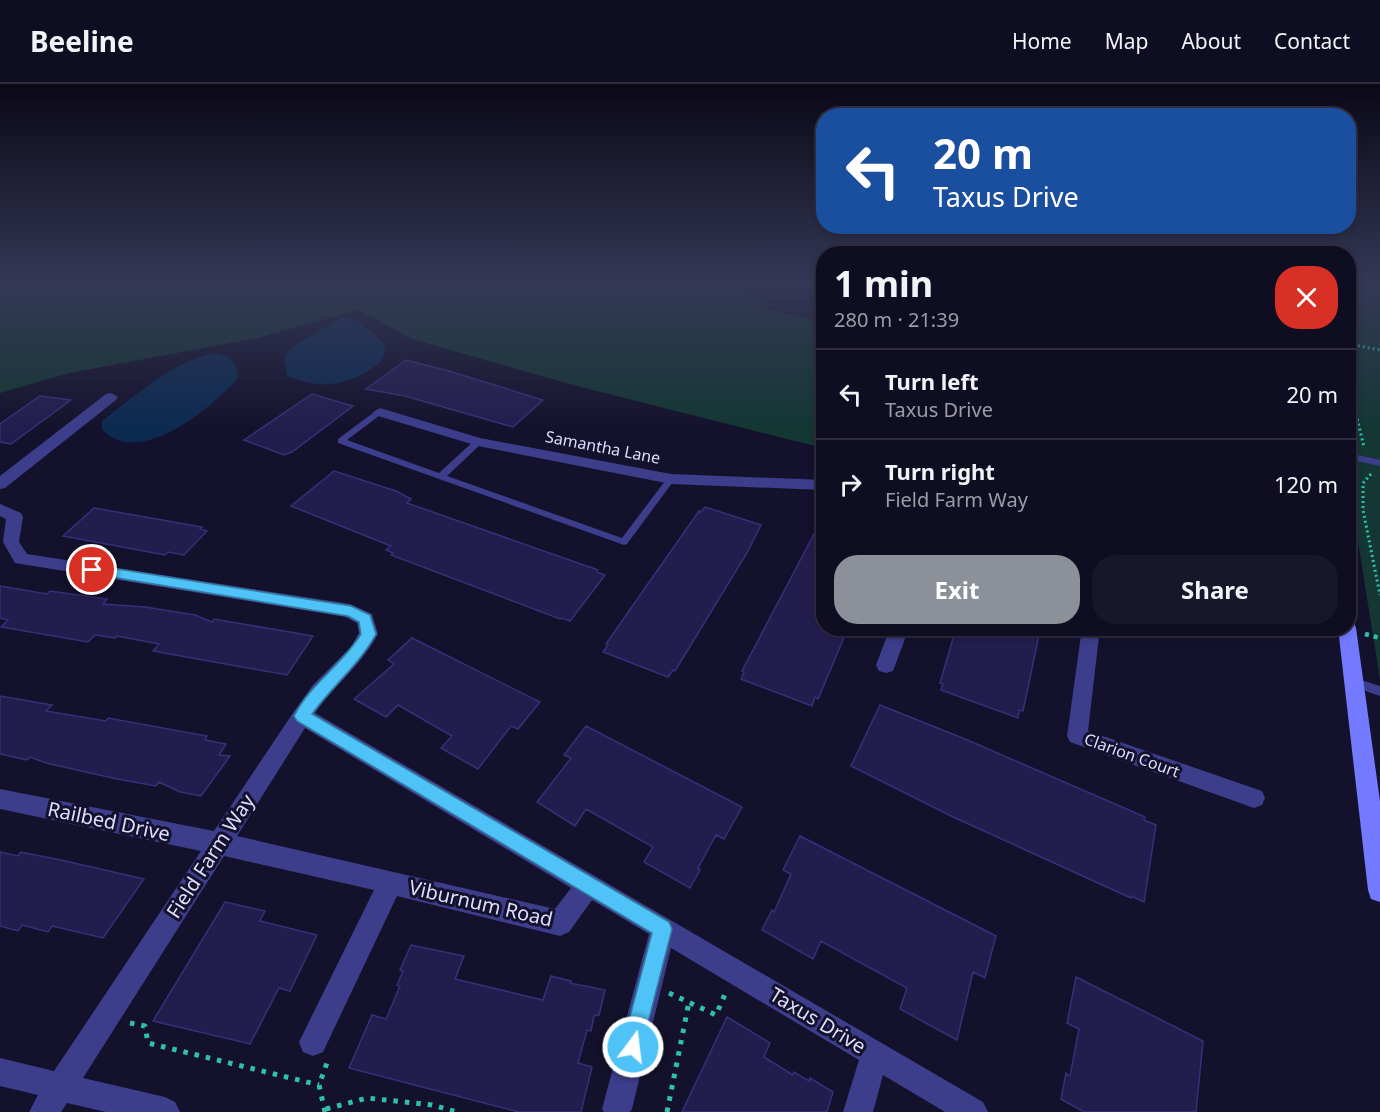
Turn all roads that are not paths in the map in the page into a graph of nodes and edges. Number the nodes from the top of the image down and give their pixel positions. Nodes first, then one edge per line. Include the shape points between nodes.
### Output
1 (111, 397) dead end
2 (380, 412) joint
3 (478, 442) junction
4 (1356, 458) edge
5 (1380, 464) edge
6 (440, 477) junction
7 (671, 479) junction
8 (0, 484) edge
9 (816, 485) edge
10 (0, 509) edge
11 (897, 636) edge
12 (1090, 636) edge
13 (1356, 636) edge
14 (886, 664) dead end
15 (1354, 683) junction
16 (1380, 691) edge
17 (302, 716) junction
18 (1254, 798) dead end
19 (0, 799) edge
20 (218, 843) junction
21 (391, 882) junction
22 (588, 885) junction
23 (1380, 890) edge
24 (663, 929) junction
25 (313, 1042) road end
26 (875, 1054) junction
27 (0, 1072) edge
28 (62, 1085) junction
29 (960, 1108) edge
30 (617, 1109) dead end
31 (147, 1110) edge
32 (44, 1112) edge
33 (858, 1112) edge

1 - 8 street
2 - 3 street, Samantha Lane
2 - 6 lane via 341,441
3 - 6 lane
3 - 7 street, Samantha Lane
4 - 5 lane
6 - 7 lane via 624,542
7 - 9 street, Samantha Lane
10 - 17 street, Field Farm Way via 15,517 11,542 21,559 351,611 365,619 369,634 358,652
11 - 14 street
12 - 18 street, Clarion Court via 1077,736
13 - 15 street
15 - 16 lane
15 - 23 street
17 - 20 street, Field Farm Way
17 - 22 street, Taxus Drive
19 - 20 street, Railbed Drive
20 - 21 street, Viburnum Road
20 - 28 street, Field Farm Way
21 - 22 street, Viburnum Road via 561,922
21 - 25 street, Viburnum Road
22 - 24 street, Taxus Drive
24 - 26 street, Taxus Drive
24 - 30 street
26 - 29 street, Taxus Drive
26 - 33 street
27 - 28 street
28 - 31 street
28 - 32 street, Field Farm Way

